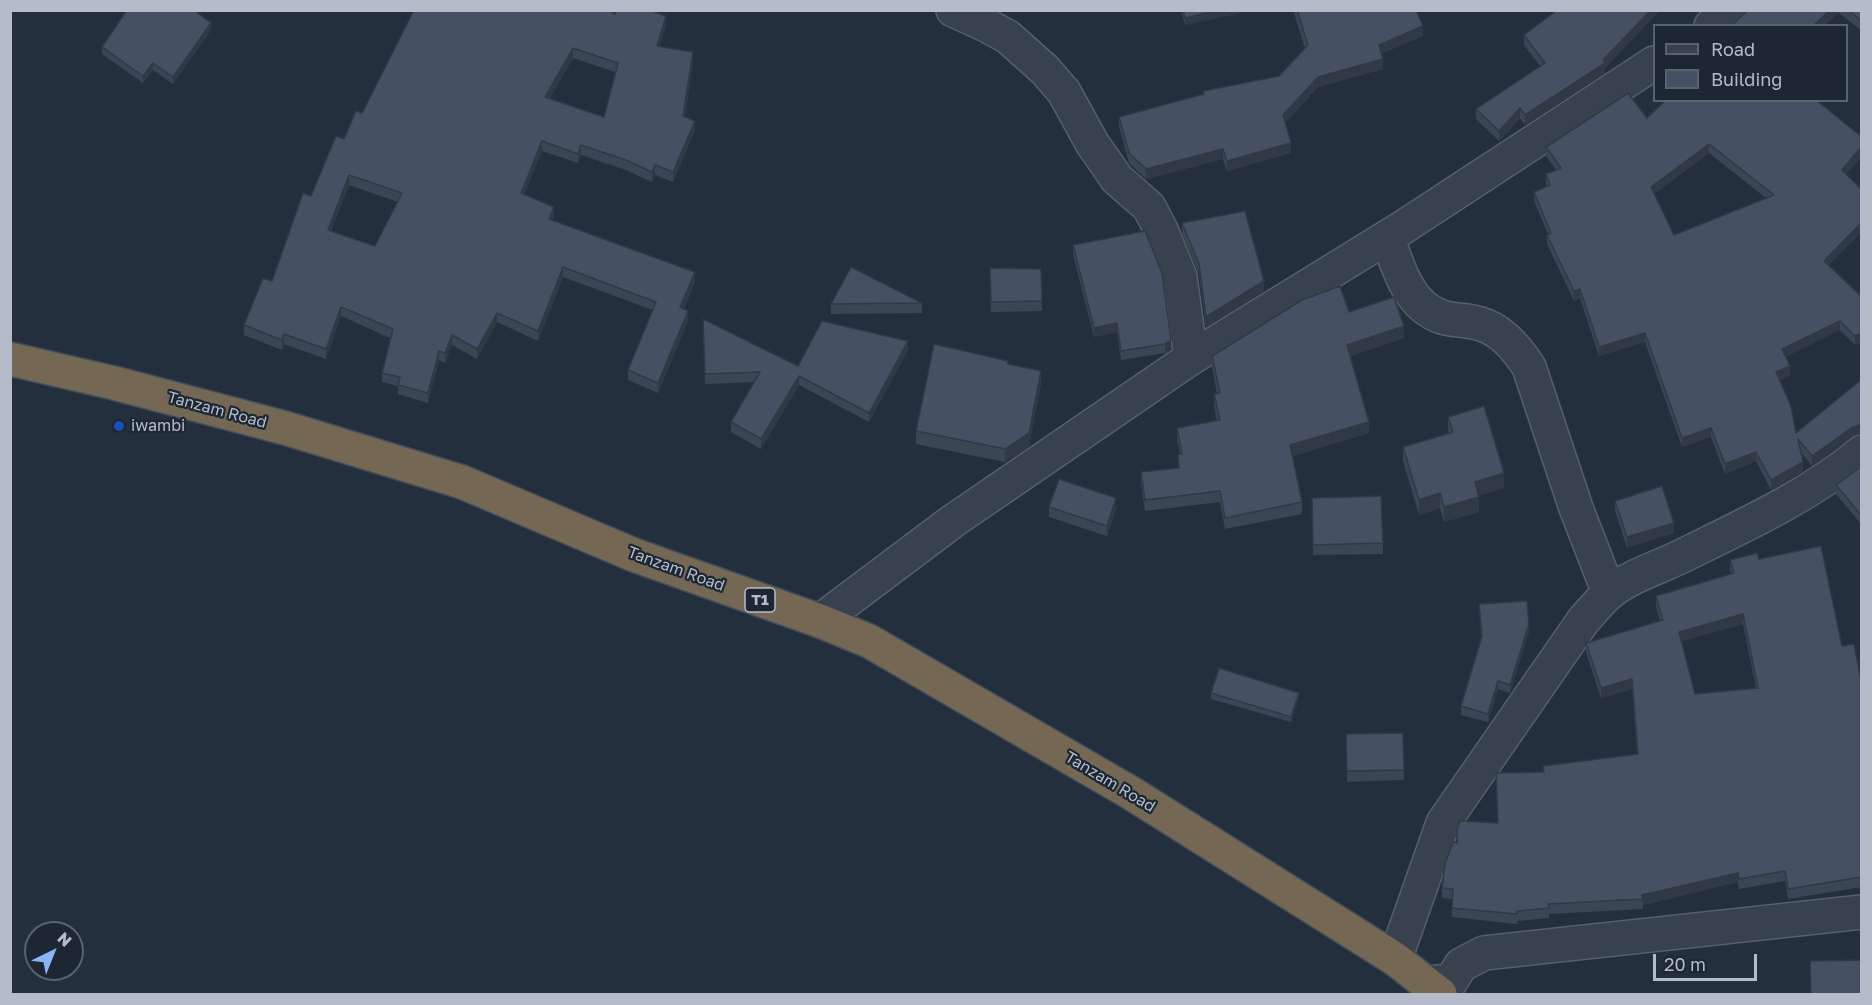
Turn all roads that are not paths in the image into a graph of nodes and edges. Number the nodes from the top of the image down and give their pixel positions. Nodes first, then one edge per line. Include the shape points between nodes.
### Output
1 (953, 10) edge
2 (1733, 10) edge
3 (1714, 24) edge
4 (1653, 64) edge
5 (1387, 237) junction
6 (1191, 358) junction
7 (10, 359) edge
8 (1862, 452) edge
9 (1609, 593) junction
10 (820, 621) junction
11 (1862, 912) edge
12 (1395, 959) junction
13 (1433, 989) edge

1 - 6 street via 1008,38 1046,70 1064,92 1117,179 1149,207 1180,277
2 - 3 street
4 - 5 street
5 - 6 street
5 - 9 street via 1409,289 1423,306 1444,319 1481,324 1494,330 1519,352 1529,367
6 - 10 street via 953,521
7 - 10 highway, Tanzam Road / T1 via 285,428 462,482 634,555
8 - 9 street via 1798,496
9 - 12 street via 1583,621 1443,823
10 - 12 highway, Tanzam Road / T1 via 869,641 1101,776
11 - 13 street via 1484,953 1461,965 1451,981
12 - 13 highway, Tanzam Road / T1

